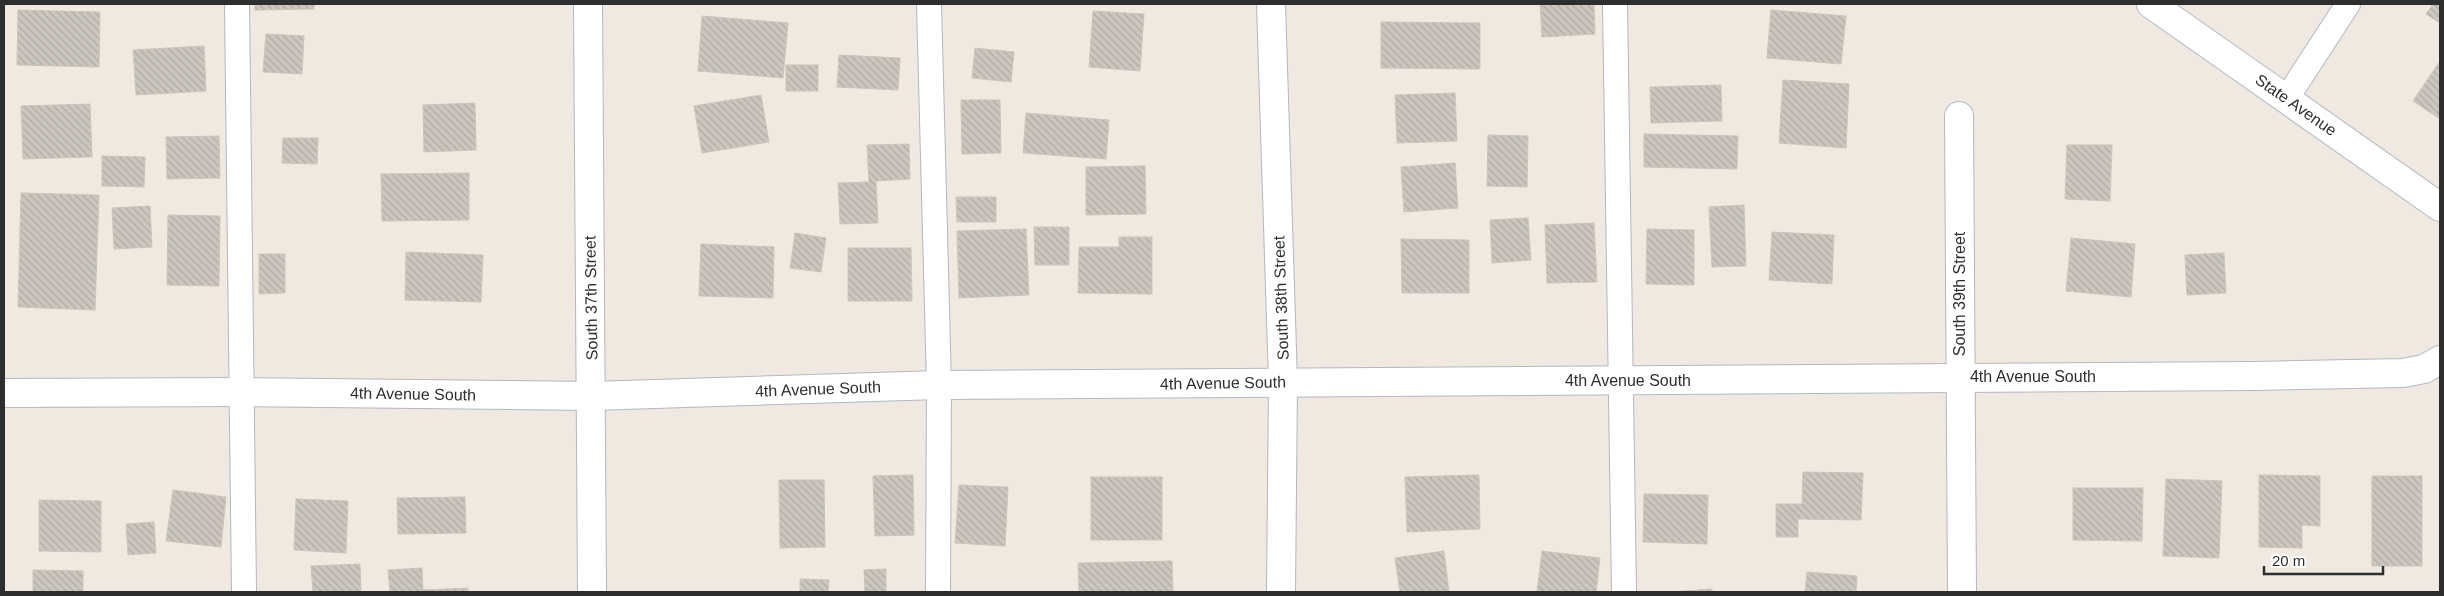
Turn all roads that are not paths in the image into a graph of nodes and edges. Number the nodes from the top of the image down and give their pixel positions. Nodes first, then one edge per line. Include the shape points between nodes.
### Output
1 (237, 4) edge
2 (588, 4) edge
3 (929, 4) edge
4 (1271, 4) edge
5 (1615, 4) edge
6 (2151, 4) edge
7 (2348, 4) edge
8 (2287, 98) junction
9 (1959, 116) dead end
10 (2440, 207) edge
11 (2440, 360) edge
12 (1959, 377) junction
13 (1621, 380) junction
14 (1283, 382) junction
15 (939, 385) junction
16 (243, 392) junction
17 (4, 393) edge
18 (592, 396) junction
19 (244, 592) edge
20 (592, 592) edge
21 (938, 592) edge
22 (1281, 592) edge
23 (1624, 592) edge
24 (1962, 592) edge

1 - 16 lane
2 - 18 street, South 37th Street
3 - 15 lane
4 - 14 street, South 38th Street
5 - 13 lane
6 - 8 street, State Avenue
7 - 8 lane
8 - 10 street, State Avenue
9 - 12 street, South 39th Street
11 - 12 street, 4th Avenue South via 2424,369 2403,373
12 - 13 street, 4th Avenue South
12 - 24 street, South 39th Street
13 - 14 street, 4th Avenue South
13 - 23 lane
14 - 15 street, 4th Avenue South
14 - 22 street, South 38th Street
15 - 18 street, 4th Avenue South
15 - 21 lane
16 - 17 street, 4th Avenue South
16 - 18 street, 4th Avenue South
16 - 19 lane
18 - 20 street, South 37th Street

